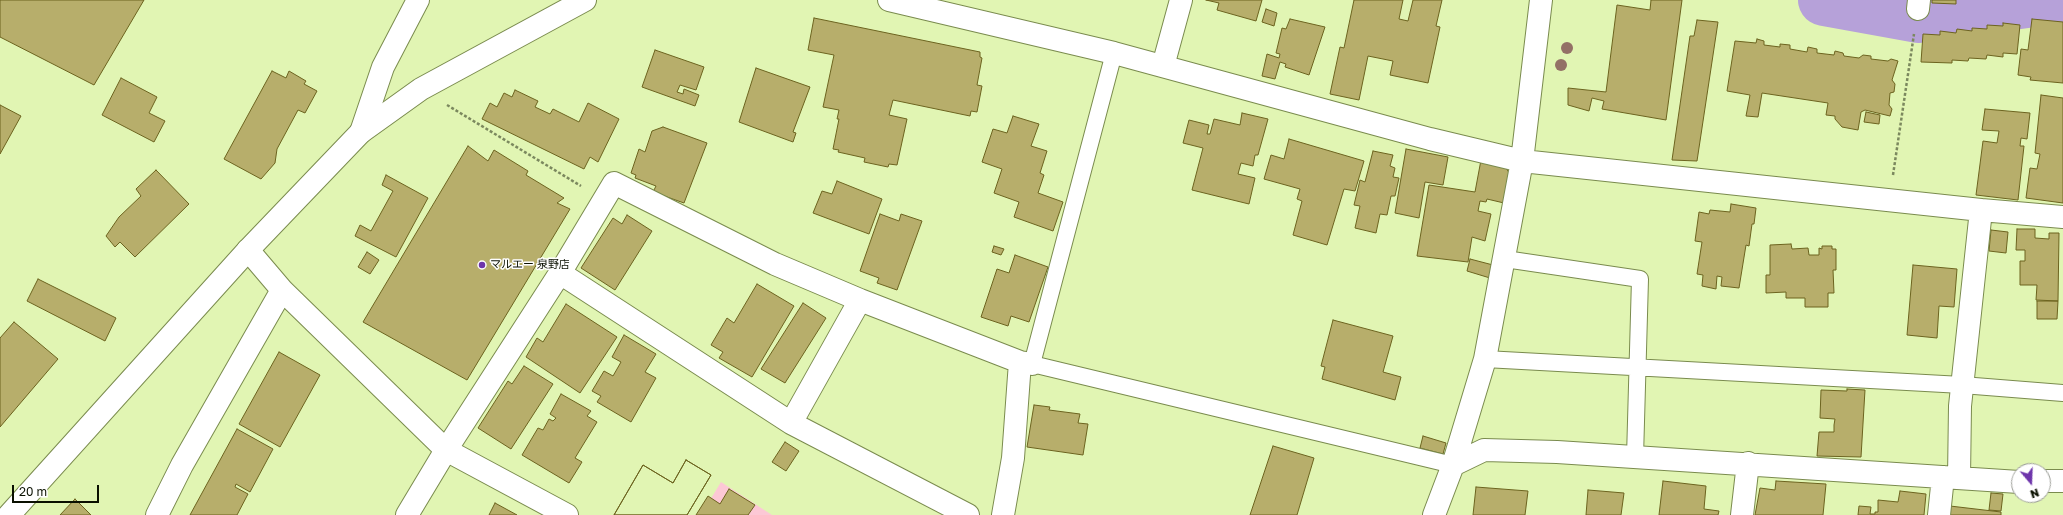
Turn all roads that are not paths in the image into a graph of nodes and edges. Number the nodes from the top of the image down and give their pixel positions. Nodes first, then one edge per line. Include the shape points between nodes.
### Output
1 (418, 0) edge
2 (585, 0) edge
3 (889, 0) edge
4 (1181, 0) edge
5 (1541, 0) edge
6 (1114, 53) junction
7 (1163, 66) junction
8 (361, 132) junction
9 (1522, 161) junction
10 (1981, 210) junction
11 (2063, 217) edge
12 (248, 250) junction
13 (1505, 259) junction
14 (560, 273) junction
15 (282, 290) junction
16 (860, 300) junction
17 (1485, 359) junction
18 (1026, 363) junction
19 (1638, 367) junction
20 (1962, 385) junction
21 (2063, 394) edge
22 (791, 423) junction
23 (446, 450) junction
24 (1635, 457) junction
25 (1748, 463) junction
26 (1453, 465) junction
27 (1951, 477) junction
28 (2011, 481) edge
29 (2051, 481) edge
30 (2063, 481) edge
31 (9, 515) edge
32 (157, 515) edge
33 (407, 515) edge
34 (567, 515) edge
35 (968, 515) edge
36 (1003, 515) edge
37 (1434, 515) edge
38 (1742, 515) edge
39 (1939, 515) edge

1 - 8 street via 382,67
2 - 8 street via 421,89
3 - 6 street
4 - 7 street
5 - 9 street
6 - 7 street
6 - 18 lane
7 - 9 street via 1430,140
8 - 12 street
9 - 10 street
9 - 13 street
10 - 11 street
10 - 20 street
12 - 15 street
12 - 31 street
13 - 17 street
13 - 19 lane via 1640,279
14 - 16 street via 614,183 775,264
14 - 22 street
14 - 23 street
15 - 23 street
15 - 32 street via 182,465
16 - 18 street
16 - 22 street
17 - 19 lane
17 - 26 street
18 - 26 lane
18 - 36 street
19 - 20 lane
19 - 24 lane
20 - 21 lane
20 - 27 street
22 - 35 street
23 - 33 street
23 - 34 street
24 - 25 street
24 - 26 street via 1484,450
25 - 27 street
25 - 38 street
26 - 37 street
27 - 28 street
27 - 39 street
29 - 30 street

